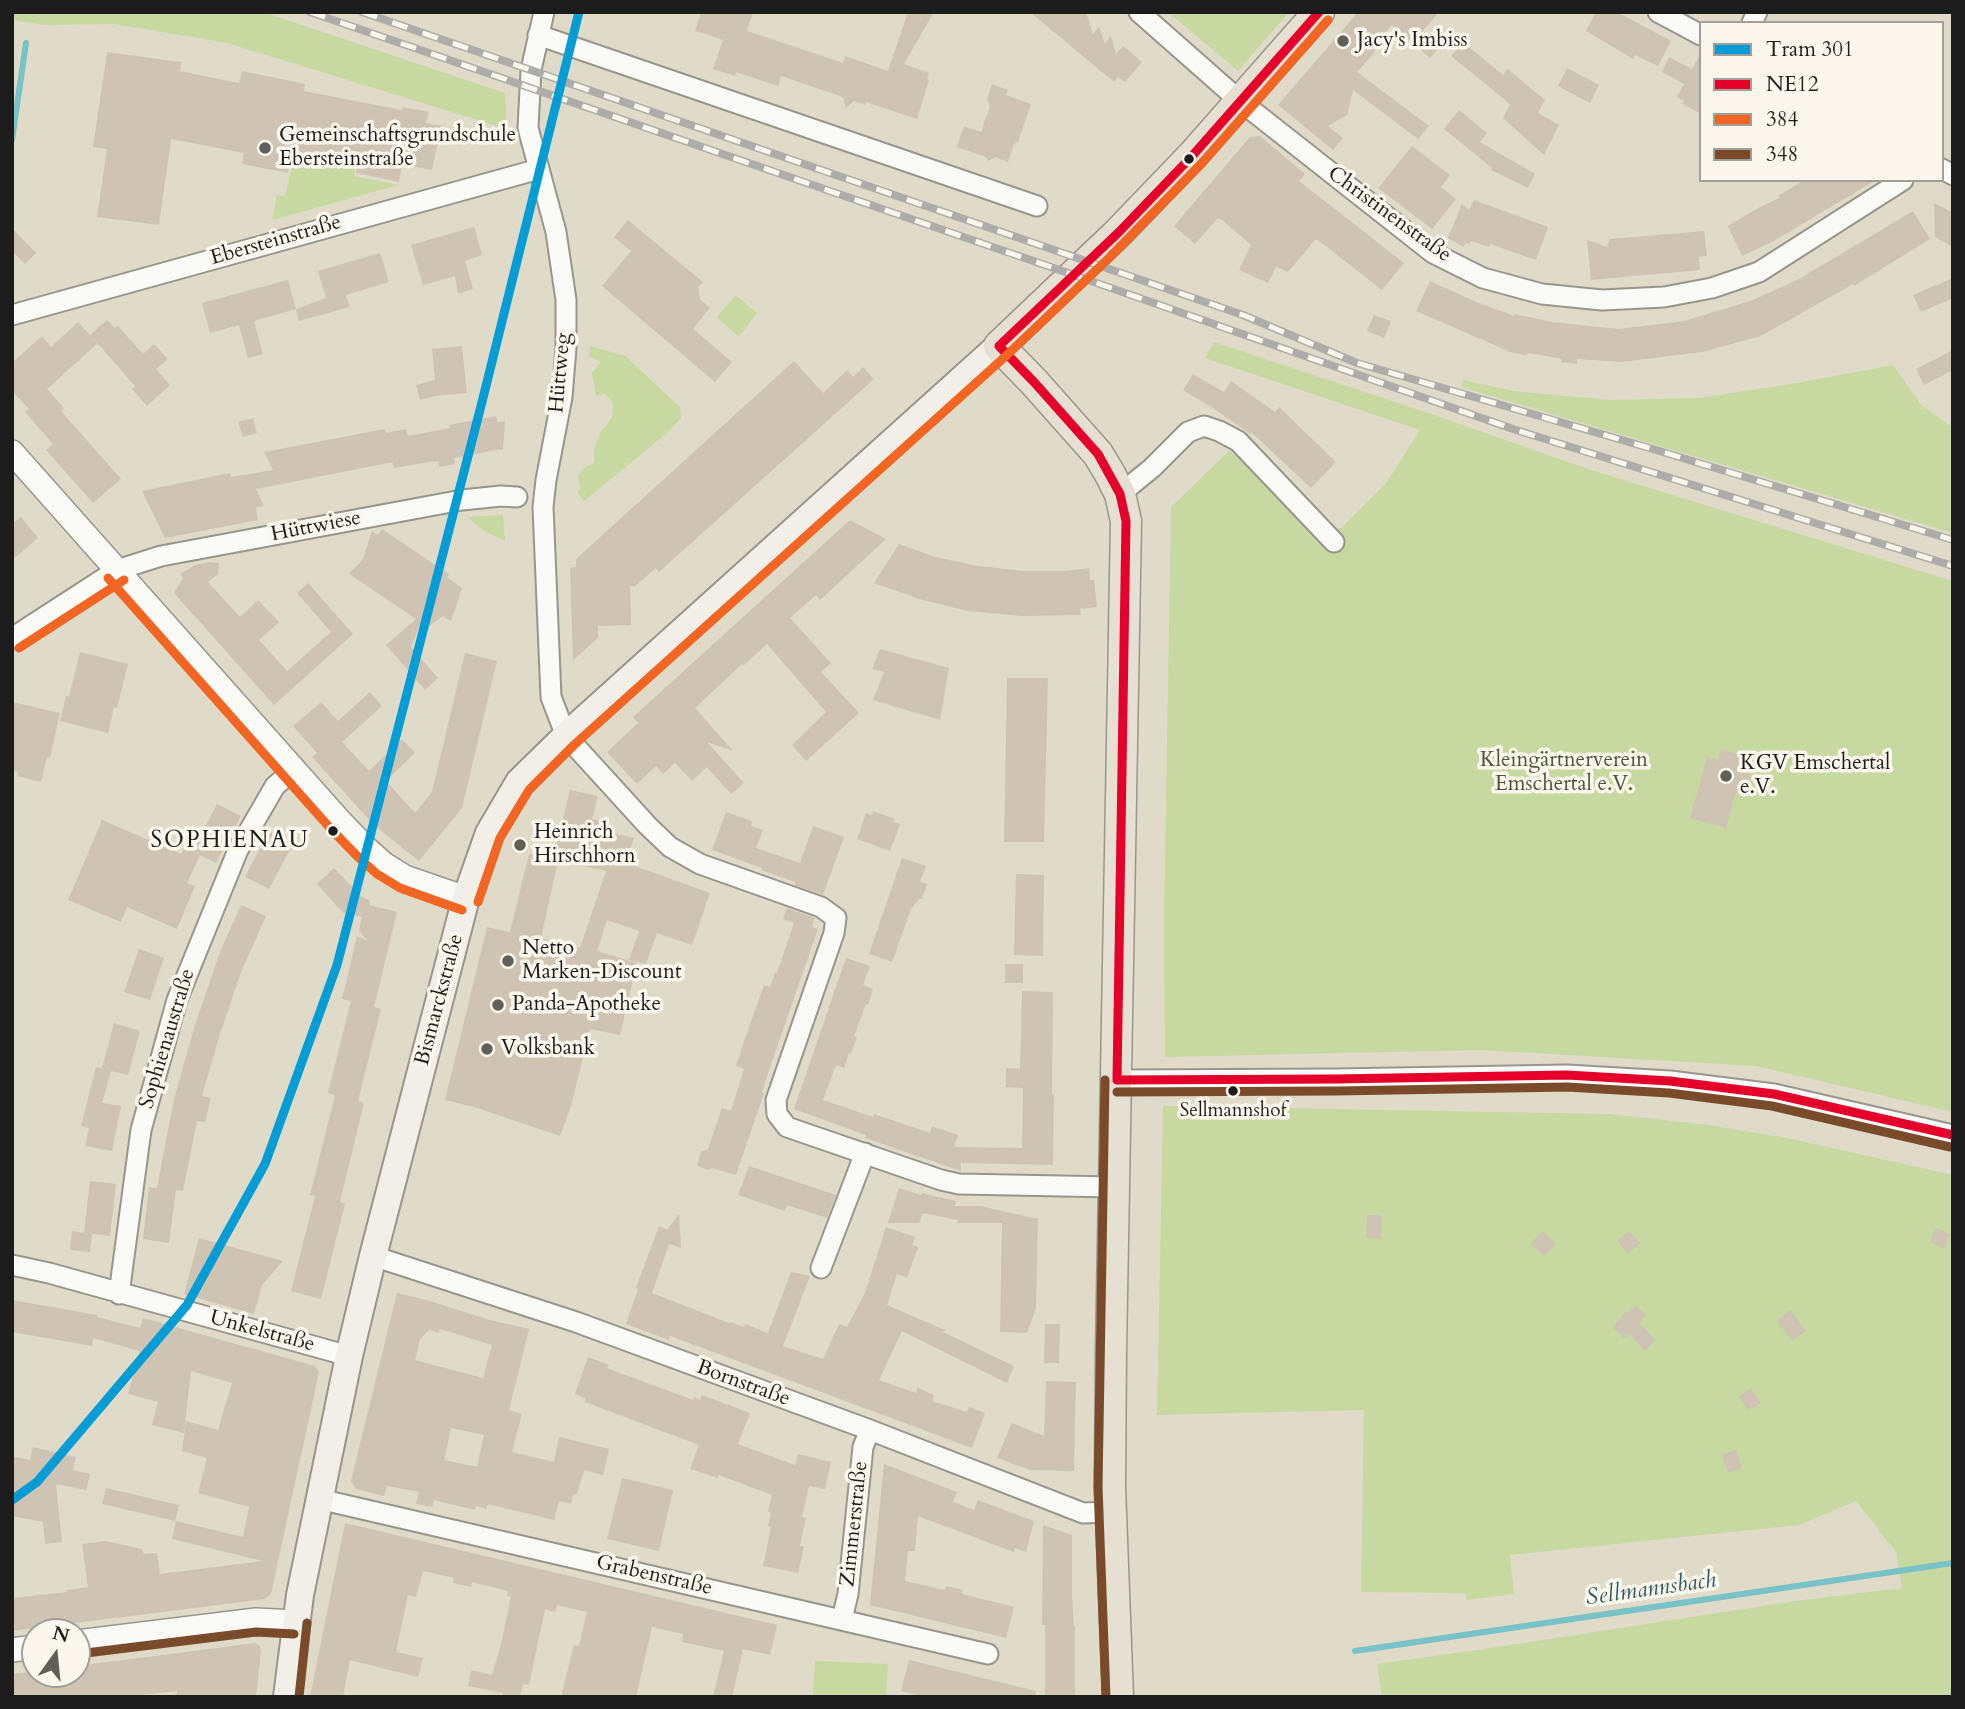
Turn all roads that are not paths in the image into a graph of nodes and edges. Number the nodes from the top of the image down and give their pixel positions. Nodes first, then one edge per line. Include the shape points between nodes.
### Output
1 (544, 12) edge
2 (1139, 12) edge
3 (1319, 12) edge
4 (1658, 12) edge
5 (1699, 35) edge
6 (538, 36) junction
7 (1240, 101) junction
8 (539, 169) junction
9 (1900, 182) edge
10 (1037, 206) dead end
11 (12, 315) edge
12 (999, 346) junction
13 (12, 452) edge
14 (1120, 494) junction
15 (517, 497) dead end
16 (1334, 542) dead end
17 (117, 570) junction
18 (12, 638) edge
19 (566, 736) junction
20 (295, 769) junction
21 (466, 898) junction
22 (1116, 1080) junction
23 (1953, 1135) edge
24 (865, 1153) junction
25 (1114, 1187) junction
26 (373, 1256) junction
27 (12, 1265) edge
28 (821, 1268) dead end
29 (119, 1294) junction
30 (349, 1356) junction
31 (870, 1430) junction
32 (319, 1499) junction
33 (1111, 1512) junction
34 (842, 1619) junction
35 (295, 1622) junction
36 (91, 1640) edge
37 (988, 1654) dead end
38 (287, 1697) edge
39 (1118, 1697) edge

1 - 6 street, Hüttweg
2 - 7 street, Christinenstraße
3 - 7 main road, Bismarckstraße
4 - 5 street
6 - 8 street, Hüttweg via 528,128
6 - 10 street
7 - 9 street, Christinenstraße via 1433,253 1483,278 1542,293 1602,300 1664,297 1712,288 1759,272
7 - 12 main road, Bismarckstraße via 1119,232
8 - 11 street, Ebersteinstraße
8 - 19 street, Hüttweg via 558,241 566,300 562,397 543,507 551,696
12 - 14 main road via 1098,454
12 - 19 main road, Bismarckstraße
13 - 17 street
14 - 16 street via 1188,432 1204,426 1238,441
14 - 22 main road via 1127,546
15 - 17 street, Hüttwiese via 462,500 161,556
17 - 18 street, Hüttwiese
17 - 20 street
19 - 21 main road, Bismarckstraße via 519,782 489,833
19 - 24 street via 670,847 700,864 821,907 836,918 835,933 776,1100 777,1114 787,1127
20 - 21 street via 384,864 405,877
20 - 29 street, Sophienaustraße via 275,786 238,850 177,1000 141,1130
21 - 26 main road, Bismarckstraße
22 - 23 street via 1567,1075 1670,1081 1774,1094
22 - 25 main road
24 - 25 street via 959,1184
24 - 28 street
25 - 33 main road
26 - 30 main road, Bismarckstraße
26 - 31 street, Bornstraße via 556,1315
27 - 29 street, Unkelstraße
29 - 30 street, Unkelstraße
30 - 32 main road, Bismarckstraße
31 - 33 street, Bornstraße via 1083,1513
31 - 34 street, Zimmerstraße via 863,1447
32 - 34 street, Grabenstraße
32 - 35 main road, Bismarckstraße
33 - 39 main road
34 - 37 street, Grabenstraße
35 - 36 street via 256,1620
35 - 38 main road, Bismarckstraße

